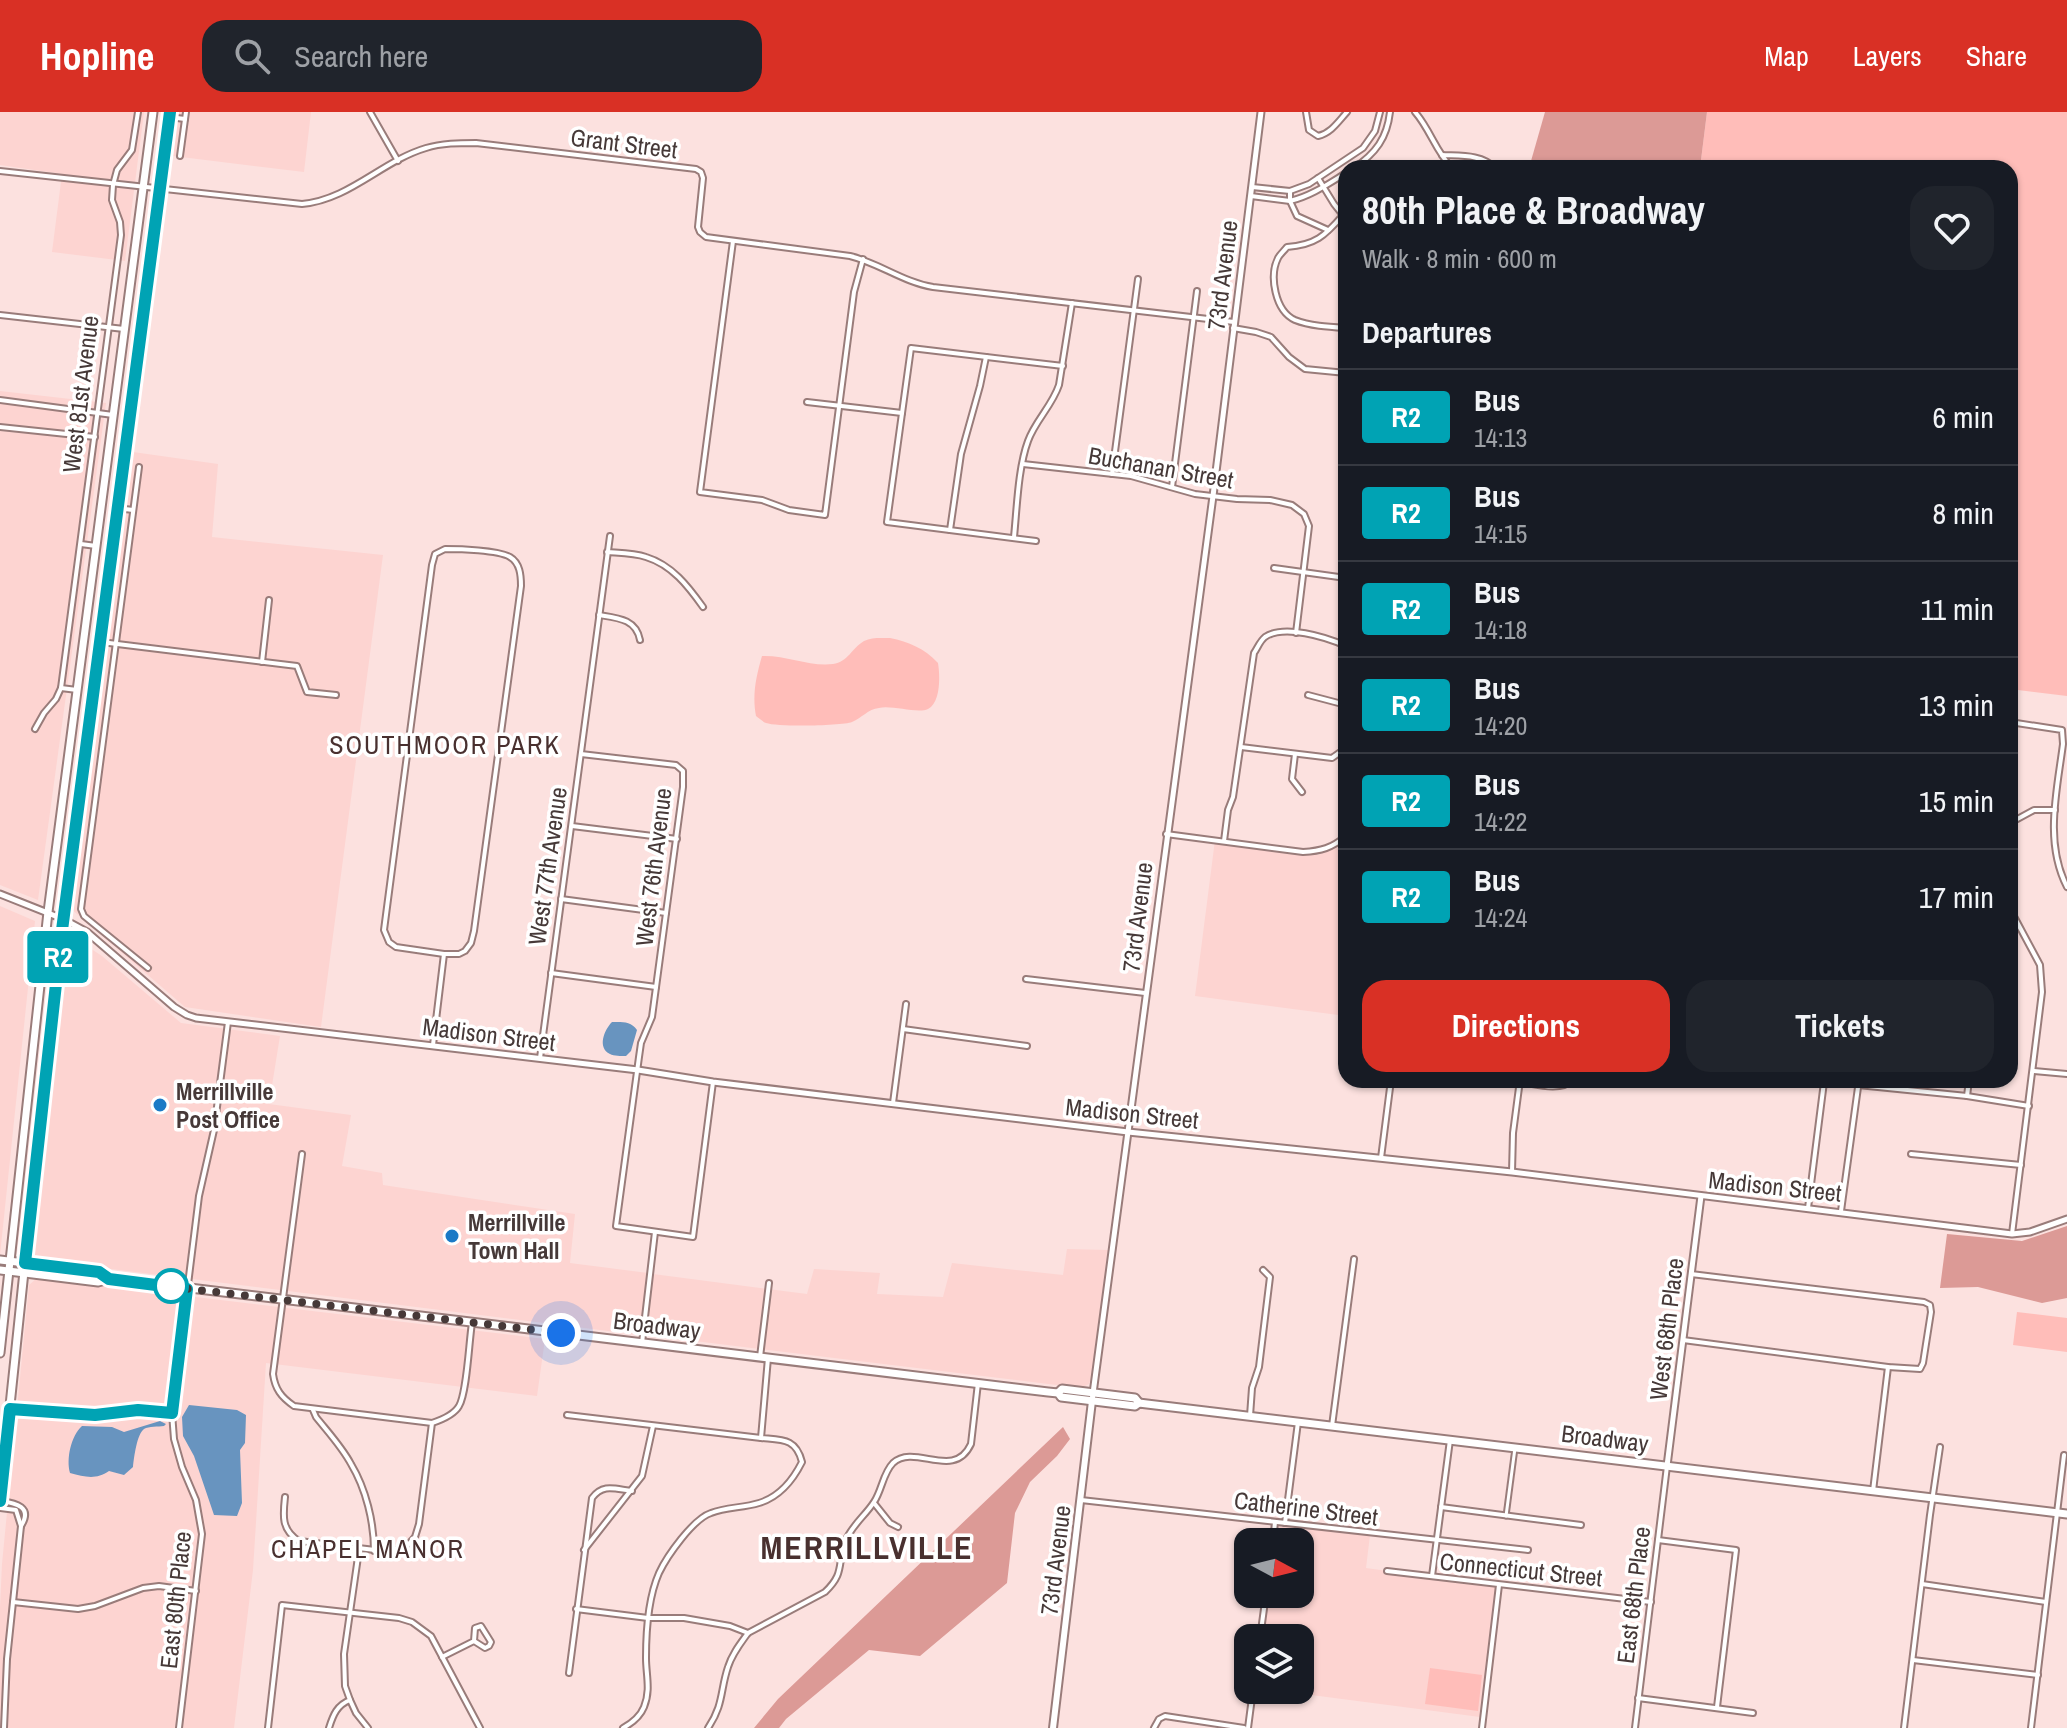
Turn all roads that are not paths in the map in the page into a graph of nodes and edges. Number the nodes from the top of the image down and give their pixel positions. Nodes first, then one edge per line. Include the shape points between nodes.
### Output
1 (138, 112) edge
2 (153, 112) edge
3 (186, 112) edge
4 (370, 112) edge
5 (1261, 112) edge
6 (1306, 112) edge
7 (1347, 112) edge
8 (1380, 112) edge
9 (1390, 112) edge
10 (1415, 112) edge
11 (169, 114) edge
12 (185, 119) junction
13 (1442, 155) junction
14 (180, 156) dead end
15 (1345, 160) edge
16 (1367, 160) edge
17 (1446, 160) edge
18 (1485, 160) edge
19 (398, 161) junction
20 (1338, 165) edge
21 (0, 171) edge
22 (1318, 178) junction
23 (1338, 178) edge
24 (113, 185) junction
25 (1252, 187) junction
26 (1324, 187) junction
27 (143, 188) junction
28 (160, 189) junction
29 (1290, 191) junction
30 (1251, 196) junction
31 (1290, 201) junction
32 (1338, 207) edge
33 (1338, 222) edge
34 (1328, 230) junction
35 (733, 241) junction
36 (863, 259) junction
37 (1138, 279) dead end
38 (1197, 291) dead end
39 (1072, 303) junction
40 (1134, 311) junction
41 (0, 315) edge
42 (1194, 318) junction
43 (1234, 325) junction
44 (109, 327) junction
45 (1338, 328) edge
46 (124, 329) junction
47 (986, 357) junction
48 (1063, 366) junction
49 (1338, 372) edge
50 (0, 400) edge
51 (807, 402) dead end
52 (839, 405) junction
53 (98, 413) junction
54 (902, 413) junction
55 (113, 415) junction
56 (0, 427) edge
57 (95, 437) junction
58 (1023, 464) junction
59 (139, 467) dead end
60 (1112, 474) junction
61 (1172, 487) junction
62 (1213, 496) junction
63 (117, 508) junction
64 (133, 510) junction
65 (950, 530) junction
66 (610, 536) dead end
67 (1014, 537) junction
68 (1036, 541) dead end
69 (81, 544) junction
70 (96, 546) junction
71 (607, 552) junction
72 (1274, 568) dead end
73 (1304, 573) junction
74 (1338, 577) edge
75 (269, 600) dead end
76 (703, 607) dead end
77 (599, 615) junction
78 (1296, 633) junction
79 (640, 640) dead end
80 (99, 642) junction
81 (1338, 643) edge
82 (115, 644) junction
83 (262, 662) junction
84 (61, 688) junction
85 (77, 690) junction
86 (336, 695) dead end
87 (1308, 695) dead end
88 (1338, 703) edge
89 (2018, 723) edge
90 (35, 729) dead end
91 (86, 738) junction
92 (102, 740) junction
93 (1240, 747) junction
94 (581, 754) junction
95 (1295, 754) junction
96 (1338, 754) edge
97 (1302, 792) dead end
98 (2055, 810) junction
99 (2018, 819) edge
100 (571, 826) junction
101 (1166, 834) junction
102 (677, 839) junction
103 (1224, 841) junction
104 (1338, 842) edge
105 (2067, 887) edge
106 (0, 894) edge
107 (561, 899) junction
108 (48, 912) junction
109 (666, 913) junction
110 (63, 919) junction
111 (2018, 929) edge
112 (444, 954) junction
113 (135, 973) junction
114 (551, 973) junction
115 (1026, 979) dead end
116 (656, 987) junction
117 (1145, 993) junction
118 (906, 1004) dead end
119 (228, 1022) junction
120 (903, 1029) junction
121 (433, 1045) junction
122 (1027, 1046) dead end
123 (540, 1058) junction
124 (638, 1070) junction
125 (2033, 1071) junction
126 (2067, 1074) edge
127 (713, 1082) junction
128 (1390, 1088) edge
129 (1519, 1088) edge
130 (1823, 1088) edge
131 (1857, 1088) edge
132 (1900, 1088) edge
133 (1968, 1088) edge
134 (1967, 1096) junction
135 (893, 1103) junction
136 (2029, 1106) junction
137 (1128, 1132) junction
138 (302, 1154) dead end
139 (1911, 1154) dead end
140 (1381, 1158) junction
141 (2021, 1165) junction
142 (1512, 1172) junction
143 (1701, 1196) junction
144 (1808, 1208) junction
145 (1841, 1211) junction
146 (2067, 1219) edge
147 (655, 1232) junction
148 (2012, 1234) junction
149 (1354, 1259) dead end
150 (5, 1260) edge
151 (25, 1263) junction
152 (1263, 1270) dead end
153 (4, 1271) edge
154 (24, 1273) junction
155 (1691, 1274) junction
156 (109, 1279) junction
157 (769, 1283) dead end
158 (187, 1289) junction
159 (283, 1300) junction
160 (472, 1323) junction
161 (1683, 1340) junction
162 (642, 1343) junction
163 (0, 1353) edge
164 (764, 1358) junction
165 (1888, 1367) junction
166 (978, 1383) junction
167 (1092, 1397) junction
168 (10, 1409) junction
169 (313, 1410) junction
170 (172, 1413) junction
171 (567, 1415) dead end
172 (1250, 1416) junction
173 (1298, 1422) junction
174 (432, 1423) junction
175 (653, 1426) junction
176 (1332, 1426) junction
177 (761, 1438) junction
178 (1450, 1440) junction
179 (1940, 1447) dead end
180 (1515, 1448) junction
181 (2064, 1455) dead end
182 (1667, 1466) junction
183 (632, 1491) junction
184 (1873, 1491) junction
185 (285, 1497) dead end
186 (1932, 1498) junction
187 (1080, 1500) junction
188 (0, 1501) edge
189 (874, 1503) junction
190 (1441, 1507) junction
191 (0, 1508) edge
192 (2057, 1513) junction
193 (2067, 1514) edge
194 (1506, 1516) junction
195 (1275, 1522) junction
196 (1285, 1523) junction
197 (1581, 1525) dead end
198 (21, 1526) junction
199 (898, 1527) dead end
200 (1274, 1528) edge
201 (1658, 1540) junction
202 (1437, 1541) junction
203 (359, 1550) junction
204 (584, 1550) junction
205 (1528, 1550) dead end
206 (374, 1551) junction
207 (1387, 1571) dead end
208 (1432, 1577) junction
209 (1921, 1584) junction
210 (1499, 1585) junction
211 (196, 1591) junction
212 (13, 1602) junction
213 (1651, 1602) junction
214 (2046, 1602) junction
215 (576, 1609) junction
216 (351, 1612) junction
217 (648, 1618) junction
218 (748, 1633) junction
219 (474, 1641) junction
220 (442, 1657) junction
221 (1913, 1660) junction
222 (569, 1673) dead end
223 (2038, 1675) junction
224 (1638, 1698) junction
225 (350, 1700) junction
226 (1250, 1704) edge
227 (1717, 1707) junction
228 (1753, 1713) dead end
229 (4, 1728) edge
230 (179, 1728) edge
231 (268, 1728) edge
232 (329, 1728) edge
233 (368, 1728) edge
234 (480, 1728) edge
235 (623, 1728) edge
236 (708, 1728) edge
237 (1053, 1728) edge
238 (1154, 1728) edge
239 (1246, 1728) edge
240 (1482, 1728) edge
241 (1635, 1728) edge
242 (1904, 1728) edge
243 (2031, 1728) edge

1 - 24 street via 132,150
2 - 27 main road, West 81st Avenue
3 - 12 street
4 - 19 street
5 - 25 street, 73rd Avenue
6 - 7 street via 1309,130 1318,136
8 - 15 street via 1363,148
9 - 16 street via 1386,136
10 - 13 street
11 - 12 street
11 - 28 main road
12 - 14 street
13 - 17 street
13 - 18 street
19 - 28 street, Grant Street via 336,196 309,204
19 - 35 street, Grant Street via 425,148 476,143 696,169 703,178 699,231
20 - 22 street
21 - 24 street, Grant Street
22 - 26 street
22 - 29 street
23 - 26 street
24 - 27 street, Grant Street
24 - 44 street, West 81st Avenue via 122,231
25 - 29 street
25 - 30 street, 73rd Avenue
26 - 31 street
26 - 32 street
27 - 28 street, Grant Street
27 - 46 main road, West 81st Avenue
28 - 63 main road
29 - 31 street
30 - 31 street
30 - 43 street, 73rd Avenue
31 - 34 street via 1297,216
33 - 34 street
34 - 45 street via 1308,244 1287,247 1278,258 1273,282 1282,312
35 - 36 street, Grant Street
35 - 52 street via 700,492 825,515
36 - 39 street, Grant Street via 926,286
36 - 52 street
37 - 40 street
38 - 42 street
39 - 40 street, Grant Street
39 - 48 street
40 - 42 street, Grant Street
40 - 60 street
41 - 44 street
42 - 43 street, Grant Street
42 - 61 street
43 - 49 street, Grant Street via 1271,337 1305,369
43 - 62 street, 73rd Avenue
44 - 46 street
44 - 53 street, West 81st Avenue
46 - 55 main road, West 81st Avenue
47 - 48 street
47 - 54 street via 911,348
47 - 65 street via 961,454
48 - 58 street via 1057,391 1028,441
50 - 53 street
51 - 52 street
52 - 54 street
53 - 55 street
53 - 57 street, West 81st Avenue
54 - 65 street via 887,522
55 - 70 main road, West 81st Avenue
56 - 57 street
57 - 69 street, West 81st Avenue
58 - 60 street, Buchanan Street
58 - 67 street
59 - 64 street
60 - 61 street, Buchanan Street
61 - 62 street, Buchanan Street
62 - 73 street, Buchanan Street via 1270,500 1304,514 1309,526
62 - 101 street, 73rd Avenue
63 - 64 street
63 - 80 main road
64 - 82 street
65 - 67 street
66 - 71 street, West 77th Avenue
67 - 68 street
69 - 70 street
69 - 84 street, West 81st Avenue
70 - 85 main road, West 81st Avenue
71 - 76 street via 662,564
71 - 77 street, West 77th Avenue
72 - 73 street
73 - 74 street
73 - 78 street
75 - 83 street
77 - 79 street via 631,623
77 - 94 street, West 77th Avenue
78 - 81 street
78 - 93 street via 1276,632 1262,639 1254,653
80 - 82 street
80 - 91 main road
82 - 83 street
82 - 92 street
83 - 86 street via 297,666 307,692
84 - 85 street
84 - 90 street, West 81st Avenue
85 - 108 main road, West 81st Avenue
87 - 88 street
89 - 98 street via 2062,730
91 - 92 street
91 - 110 main road
92 - 113 street via 81,909 146,966
93 - 95 street
93 - 103 street
94 - 100 street, West 77th Avenue
94 - 102 street, West 76th Avenue via 676,765 683,771
95 - 96 street via 1332,758
95 - 97 street via 1292,779
98 - 99 street via 2034,810
98 - 105 street via 2054,847
100 - 102 street
100 - 107 street, West 77th Avenue
101 - 103 street
101 - 117 street, 73rd Avenue
102 - 109 street, West 76th Avenue
103 - 104 street via 1303,852
106 - 108 street
107 - 109 street
107 - 114 street, West 77th Avenue
108 - 110 street
108 - 150 main road, West 81st Avenue
109 - 116 street, West 76th Avenue
110 - 113 street via 94,937
110 - 151 main road
111 - 125 street via 2040,965
112 - 112 street via 396,947 384,930 432,565 435,554 461,549 511,557 518,565 521,586 471,943 463,952
112 - 121 street
113 - 119 street, Madison Street via 191,1017
114 - 116 street
114 - 123 street, West 77th Avenue
115 - 117 street
116 - 124 street, West 76th Avenue
117 - 137 street, 73rd Avenue
118 - 120 street
119 - 121 street, Madison Street
119 - 158 street, East 80th Place
120 - 122 street
120 - 135 street
121 - 123 street, Madison Street
123 - 124 street, Madison Street
124 - 127 street, Madison Street
124 - 147 street, West 76th Avenue via 616,1226
125 - 126 street
125 - 136 street
127 - 135 street, Madison Street
127 - 147 street via 693,1237
128 - 140 street
129 - 142 street
130 - 144 street
131 - 145 street
132 - 134 street
133 - 134 street
134 - 136 street
135 - 137 street, Madison Street
136 - 141 street
137 - 140 street, Madison Street
137 - 167 street, 73rd Avenue
138 - 159 street
139 - 141 street
140 - 142 street, Madison Street
141 - 148 street
142 - 143 street, Madison Street
143 - 144 street, Madison Street
143 - 155 street, West 68th Place
144 - 145 street, Madison Street
145 - 148 street, Madison Street
146 - 148 street, Madison Street
147 - 162 street
149 - 176 street
150 - 151 main road, Broadway
150 - 153 main road, West 81st Avenue
151 - 154 main road
151 - 156 main road, Broadway via 99,1272
152 - 172 street via 1270,1277
153 - 154 main road, Broadway
153 - 163 main road, West 81st Avenue
154 - 156 main road, Broadway
154 - 168 main road
155 - 161 street, West 68th Place
155 - 165 street via 1930,1305 1920,1369
156 - 158 main road, Broadway
157 - 164 street
158 - 159 main road, Broadway
158 - 170 street, East 80th Place
159 - 160 main road, Broadway
159 - 169 street via 274,1386 294,1406
160 - 162 main road, Broadway
160 - 174 street via 458,1408
161 - 165 street
161 - 182 street, West 68th Place
162 - 164 main road, Broadway
164 - 166 main road, Broadway
164 - 177 street
165 - 184 street
166 - 167 main road, Broadway
166 - 189 street via 967,1453 953,1461 900,1459 888,1471
167 - 172 main road, Broadway
167 - 187 main road, 73rd Avenue
168 - 170 street
168 - 188 main road
169 - 174 street
169 - 206 street via 358,1476
170 - 211 street, East 80th Place via 174,1439 201,1521
171 - 175 street
172 - 173 main road, Broadway
173 - 176 main road, Broadway
173 - 196 street
174 - 206 street via 415,1537 392,1552
175 - 177 street
175 - 183 street via 642,1476
176 - 178 main road, Broadway
177 - 217 street via 789,1441 799,1451 802,1462 796,1474 782,1491 760,1503 707,1514 692,1527 659,1574
178 - 180 main road, Broadway
178 - 190 street
179 - 186 street
180 - 182 main road, Broadway
180 - 194 street
181 - 192 street
182 - 184 main road, Broadway
182 - 201 street, East 68th Place
183 - 204 street
183 - 204 street via 597,1490
184 - 186 main road, Broadway
185 - 203 street via 284,1524 292,1537
186 - 192 main road, Broadway
186 - 209 street
187 - 195 street, Catherine Street
187 - 237 main road, 73rd Avenue
188 - 198 street via 21,1506
189 - 199 street
189 - 218 street via 846,1542 834,1584
190 - 194 street
190 - 202 street
191 - 198 street via 17,1511
192 - 193 main road, Broadway
192 - 214 street
194 - 197 street
195 - 196 street, Catherine Street
195 - 200 street
196 - 202 street, Catherine Street
198 - 212 street
201 - 213 street, East 68th Place
201 - 227 street via 1736,1550
202 - 205 street, Catherine Street
202 - 208 street
203 - 206 street
203 - 216 street
204 - 215 street
207 - 208 street, Connecticut Street
208 - 210 street, Connecticut Street
209 - 214 street
209 - 221 street
210 - 213 street, Connecticut Street
210 - 240 street
211 - 212 street via 143,1588 78,1609
211 - 230 street, East 80th Place
212 - 229 street
213 - 224 street, East 68th Place
214 - 223 street
215 - 217 street
215 - 222 street
216 - 220 street via 412,1622 431,1636
216 - 225 street via 343,1671
216 - 231 street via 282,1605
217 - 218 street via 684,1618
217 - 235 street via 647,1698 640,1714
218 - 236 street via 731,1657 720,1706
219 - 219 street via 477,1625 491,1642 485,1648
219 - 220 street
220 - 234 street
221 - 223 street
221 - 242 street
223 - 243 street
224 - 227 street
224 - 241 street, East 68th Place
225 - 232 street via 334,1713
225 - 233 street
226 - 239 street
227 - 228 street
238 - 239 street via 1165,1716

